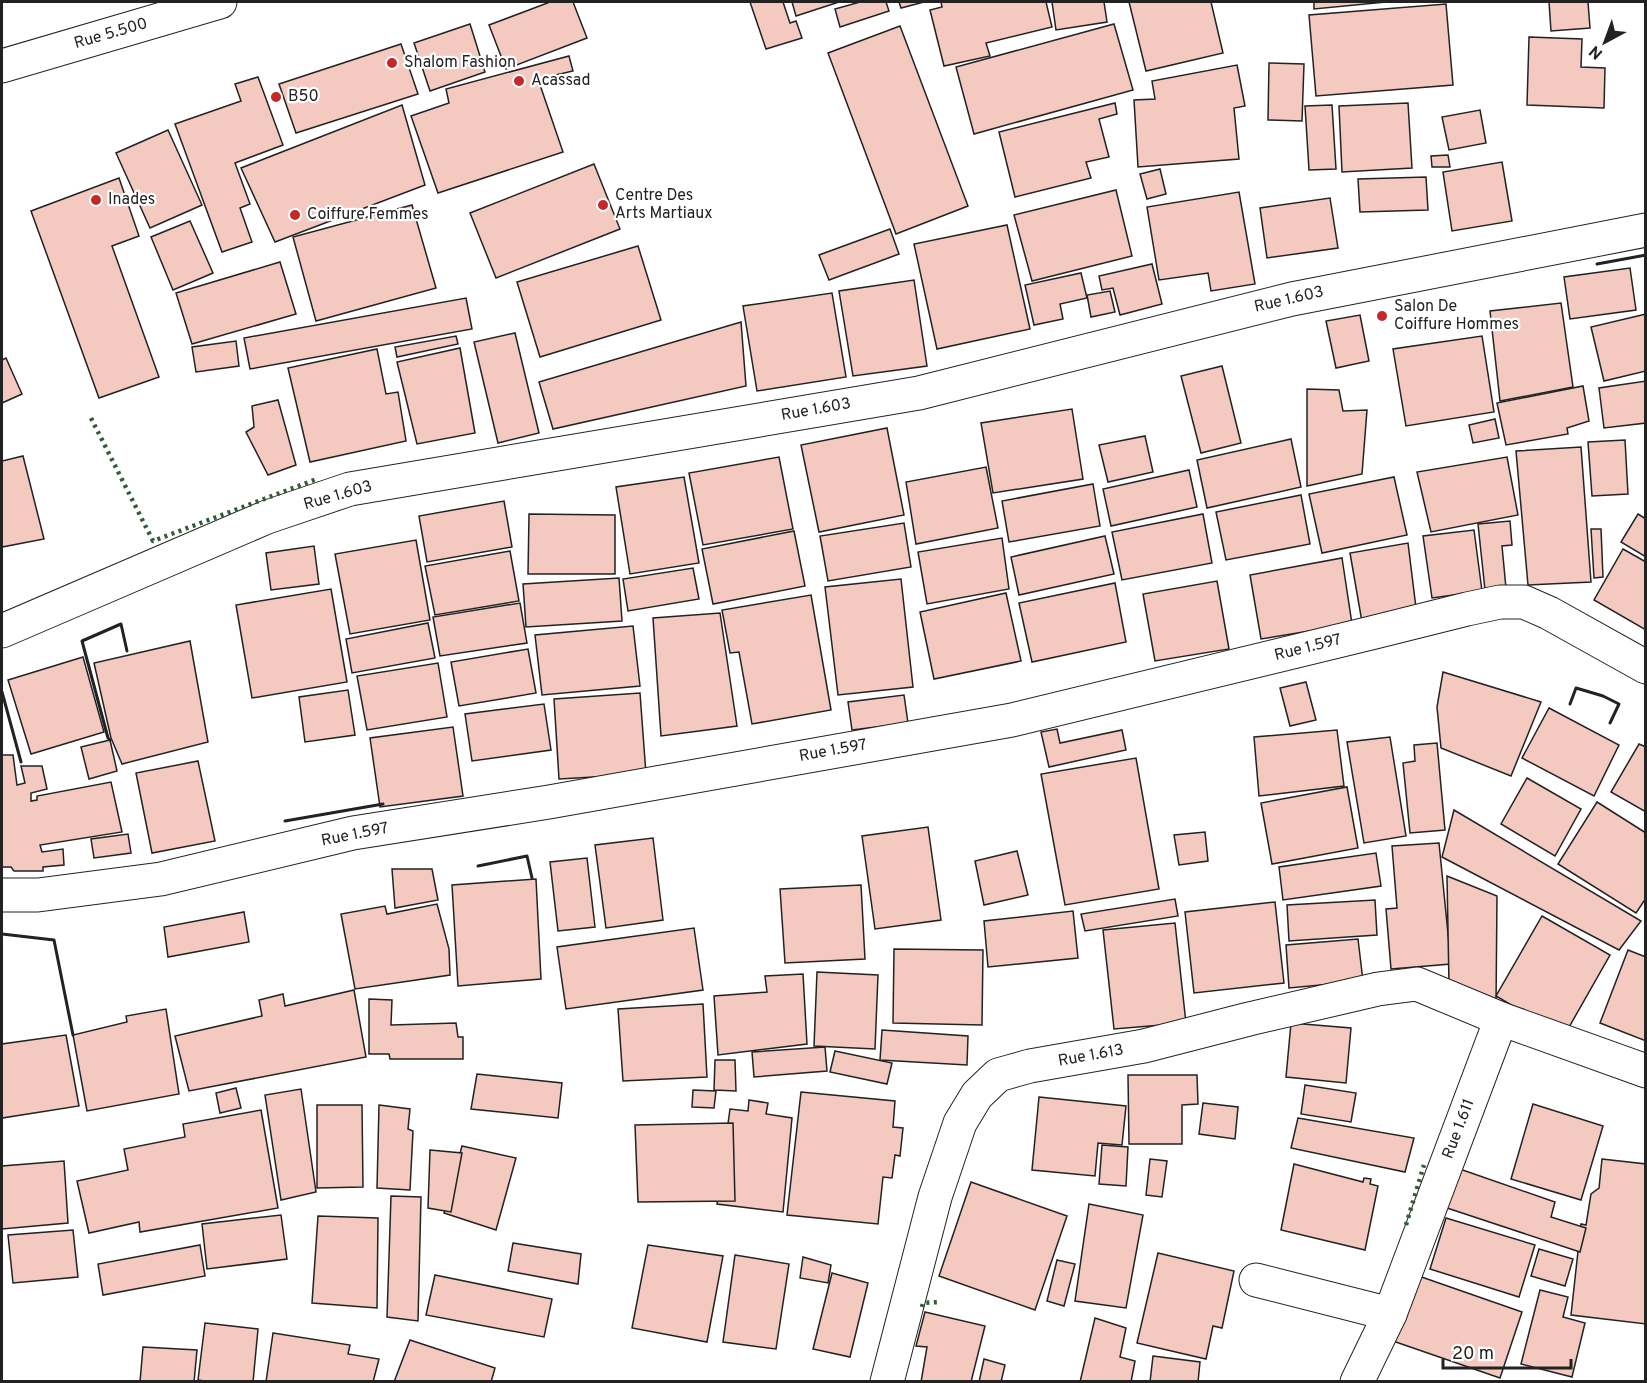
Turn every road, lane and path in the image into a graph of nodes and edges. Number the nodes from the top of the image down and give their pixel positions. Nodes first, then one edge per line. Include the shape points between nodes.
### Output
1 (220, 2) edge
2 (2, 66) edge
3 (1646, 230) edge
4 (2, 631) edge
5 (1646, 667) edge
6 (2, 895) edge
7 (1501, 1019) junction
8 (1646, 1071) edge
9 (1256, 1280) dead end
10 (1390, 1314) junction
11 (888, 1382) edge
12 (1357, 1382) edge

1 - 2 street, Rue 5.500
3 - 4 street, Rue 1.603 via 1292,298 920,393 350,489 267,517
5 - 6 street, Rue 1.597 via 1549,613 1524,602 1500,602 1012,720 353,833 161,879 38,895
7 - 8 street
7 - 10 street, Rue 1.611
7 - 11 street, Rue 1.613 via 1417,984 1378,988 1144,1046 998,1075 977,1095 960,1123 935,1197
9 - 10 street
10 - 12 street, Rue 1.611

